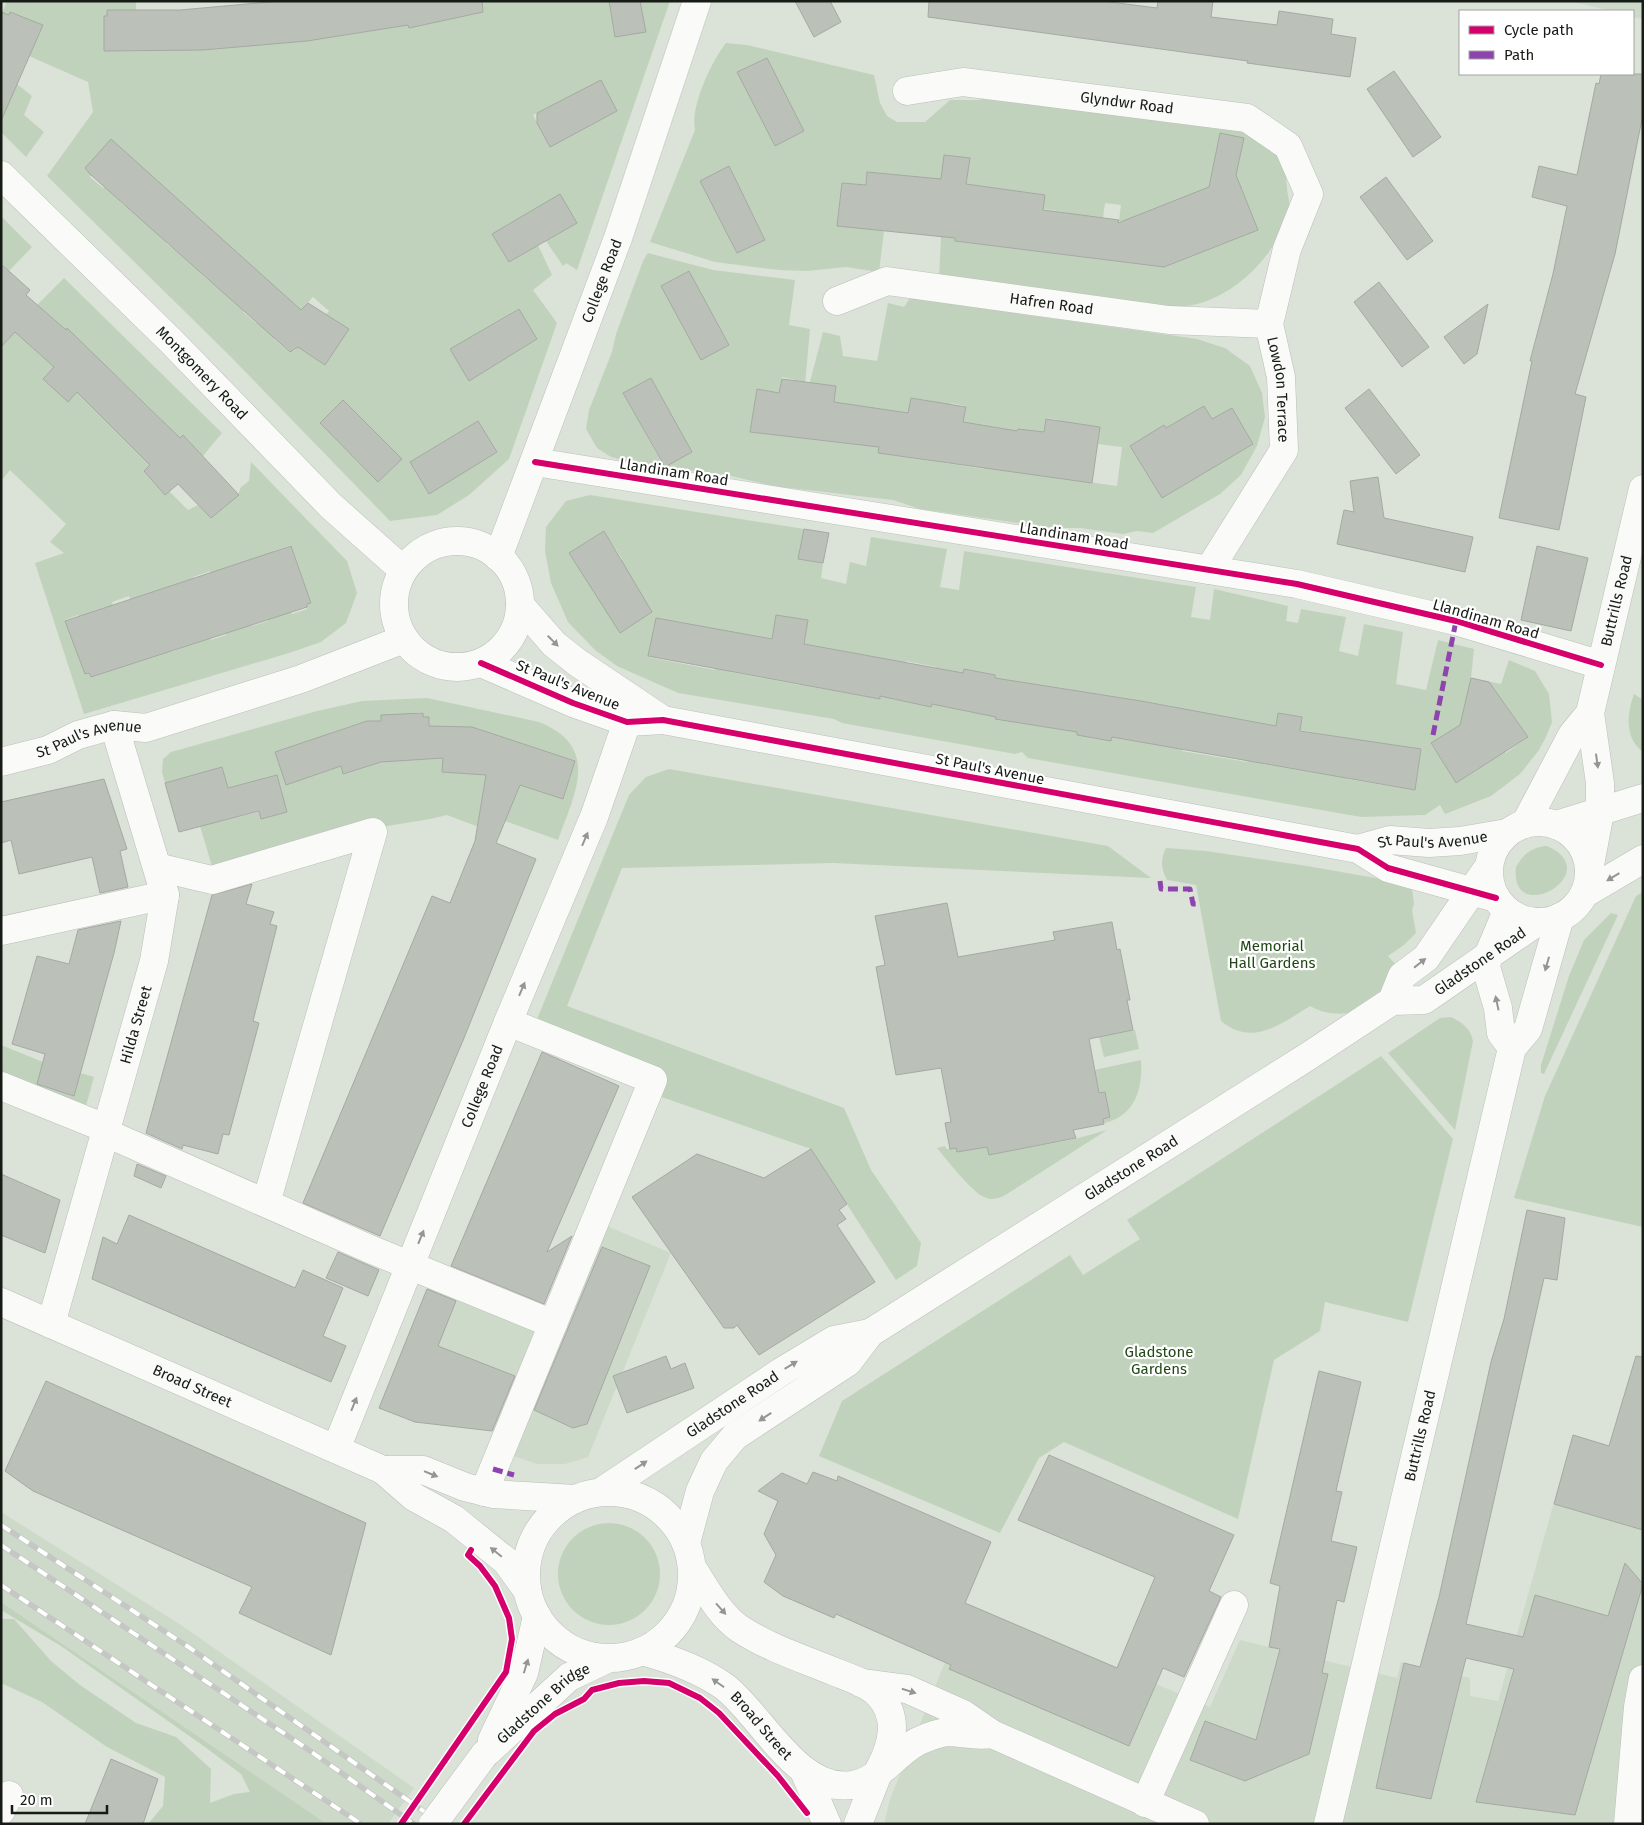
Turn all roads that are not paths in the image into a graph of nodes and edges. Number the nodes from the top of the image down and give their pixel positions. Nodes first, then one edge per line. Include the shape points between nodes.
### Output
1 (697, 1) edge
2 (907, 91) dead end
3 (1, 175) edge
4 (1308, 194) joint
5 (837, 301) dead end
6 (1268, 324) junction
7 (535, 462) junction
8 (1643, 489) edge
9 (498, 557) junction
10 (404, 570) junction
11 (1209, 570) junction
12 (520, 605) junction
13 (404, 639) junction
14 (481, 663) junction
15 (1601, 665) junction
16 (1590, 713) junction
17 (663, 720) junction
18 (628, 722) junction
19 (114, 725) junction
20 (1, 762) edge
21 (1643, 798) edge
22 (1600, 812) junction
23 (1556, 825) junction
24 (1516, 829) junction
25 (1358, 849) junction
26 (1643, 859) edge
27 (157, 867) junction
28 (1587, 882) junction
29 (164, 895) junction
30 (1491, 900) junction
31 (1549, 920) junction
32 (1, 931) edge
33 (1488, 956) junction
34 (1392, 1001) junction
35 (508, 1022) junction
36 (1512, 1048) junction
37 (1, 1086) edge
38 (105, 1130) junction
39 (266, 1204) junction
40 (409, 1266) junction
41 (1, 1302) edge
42 (51, 1324) junction
43 (552, 1324) junction
44 (870, 1333) junction
45 (336, 1449) junction
46 (383, 1470) junction
47 (484, 1492) junction
48 (588, 1496) junction
49 (686, 1543) junction
50 (693, 1570) junction
51 (527, 1590) junction
52 (1234, 1605) dead end
53 (537, 1616) junction
54 (642, 1651) junction
55 (607, 1658) junction
56 (1643, 1679) edge
57 (861, 1682) junction
58 (1640, 1707) edge
59 (514, 1716) junction
60 (992, 1734) junction
61 (804, 1771) junction
62 (879, 1771) junction
63 (1145, 1803) junction
64 (433, 1824) edge
65 (826, 1824) edge
66 (858, 1824) edge
67 (1195, 1824) edge
68 (1328, 1824) edge
69 (1628, 1824) edge

1 - 7 street, College Road via 618,238
2 - 4 street, Glyndwr Road via 963,82 1247,118 1288,146
3 - 10 street, Montgomery Road via 171,341 331,506
4 - 6 street, Lowdon Terrace via 1288,249
5 - 6 street, Hafren Road via 887,281 1168,320
6 - 11 street, Lowdon Terrace via 1281,376 1284,450
7 - 9 street, College Road
7 - 11 street, Llandinam Road
8 - 15 street, Buttrills Road
9 - 10 street via 480,545 459,541 437,544 418,554
9 - 12 street via 510,571
10 - 13 street via 396,587 394,605 396,623
11 - 15 street, Llandinam Road via 1297,584 1456,621
12 - 14 street via 517,624 509,640 497,654
12 -> 17 street via 554,644
13 - 14 street via 419,655 438,665 460,668
13 - 19 street, St Paul's Avenue via 301,679 146,728
14 - 18 street, St Paul's Avenue via 573,704
15 - 16 street, Buttrills Road
16 -> 22 street, Buttrills Road via 1600,783
16 - 24 street, Buttrills Road via 1572,735
17 - 18 street, St Paul's Avenue
17 - 25 street, St Paul's Avenue
35 -> 18 street, College Road via 594,817
19 - 20 street, St Paul's Avenue via 78,735 48,750
19 - 27 street, Hilda Street
21 - 22 street
22 - 23 street
22 - 28 street, Buttrills Road
23 - 24 street via 1549,822
23 - 28 street via 1578,839 1586,853
24 - 25 street, St Paul's Avenue via 1460,841 1390,840
24 - 30 street via 1493,850 1489,866
25 - 30 street, St Paul's Avenue via 1388,868
26 -> 28 street
27 - 29 street, Hilda Street
27 - 39 street via 212,880 373,832
28 - 31 street via 1568,913
29 - 32 street
29 - 38 street, Hilda Street via 154,960
30 - 31 street via 1521,919
30 - 33 street
34 -> 30 street via 1402,976
31 - 33 street, Gladstone Road
31 -> 36 street, Buttrills Road via 1528,1029
33 - 34 street, Gladstone Road via 1424,1000
36 -> 33 street via 1501,1033 1498,1008 1486,967
34 - 44 street, Gladstone Road
40 -> 35 street, College Road
35 - 43 street via 653,1080
36 - 68 street, Buttrills Road
37 - 38 street
38 - 39 street
38 - 42 street, Hilda Street
39 - 40 street
40 - 43 street
45 -> 40 street, College Road
41 - 42 street, Broad Street
42 - 45 street, Broad Street
43 - 47 street
48 -> 44 street, Gladstone Road via 834,1340
44 -> 49 street, Gladstone Road via 848,1362 735,1436 714,1461 703,1484
45 - 46 street, Broad Street
46 -> 47 street, Broad Street via 423,1470
51 -> 46 street, Broad Street via 506,1561 454,1519 414,1497
47 - 48 street, Broad Street
48 - 49 street via 627,1494 652,1504 672,1521
48 - 51 street via 553,1514 536,1534 527,1561
49 - 50 street
50 - 54 street via 690,1596 680,1620 660,1641
50 -> 57 street, Broad Street via 712,1598 739,1628
51 - 53 street
52 - 63 street
53 - 55 street via 555,1638 580,1653
59 -> 53 street, Gladstone Bridge
54 - 55 street via 635,1655
61 -> 54 street, Broad Street via 726,1688 688,1666
55 - 59 street, Gladstone Bridge via 569,1677
56 - 58 street
57 -> 60 street, Broad Street via 907,1689 963,1714
57 - 62 street, Broad Street via 879,1695 893,1733 891,1748
58 - 69 street
59 - 64 street, Gladstone Bridge, bridge
60 - 62 street, Broad Street via 976,1737 946,1732 919,1740
60 - 63 street, Broad Street
61 - 62 street, Broad Street via 824,1783 839,1786 854,1785
61 - 65 street
62 - 66 street
63 - 67 street, Broad Street

